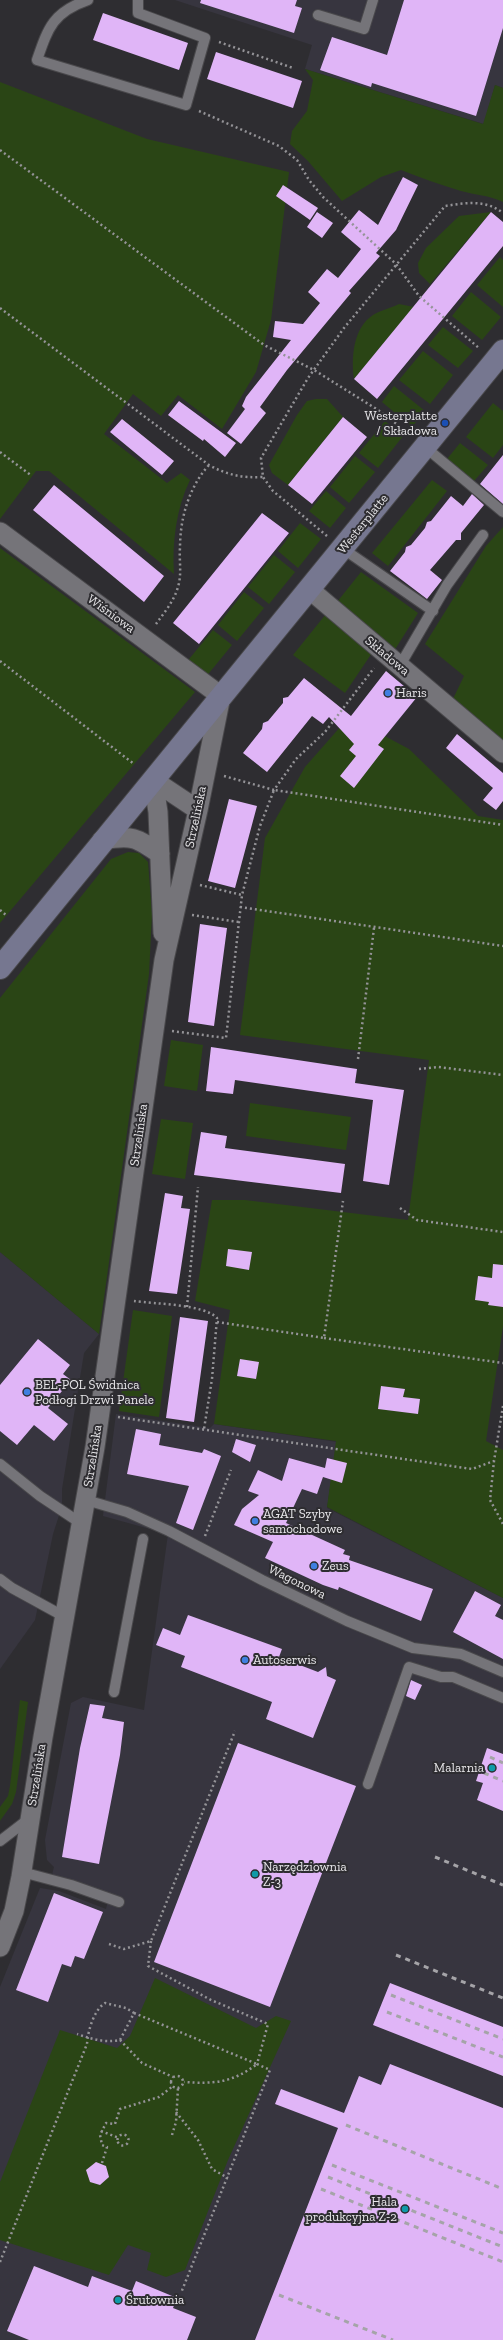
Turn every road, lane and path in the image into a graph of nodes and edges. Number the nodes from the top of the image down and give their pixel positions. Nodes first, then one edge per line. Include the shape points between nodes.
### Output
1 (88, 0) edge
2 (138, 0) edge
3 (373, 0) edge
4 (318, 15) dead end
5 (205, 38) junction
6 (294, 68) dead end
7 (186, 105) junction
8 (0, 150) edge
9 (503, 212) edge
10 (396, 264) junction
11 (0, 308) edge
12 (499, 358) edge
13 (314, 370) junction
14 (426, 447) junction
15 (0, 452) edge
16 (209, 465) junction
17 (32, 476) dead end
18 (263, 477) junction
19 (503, 512) edge
20 (0, 532) edge
21 (483, 534) dead end
22 (342, 548) junction
23 (309, 589) junction
24 (433, 611) junction
25 (145, 639) junction
26 (384, 654) junction
27 (0, 661) edge
28 (399, 667) junction
29 (221, 696) junction
30 (503, 753) edge
31 (134, 764) dead end
32 (220, 775) dead end
33 (153, 780) junction
34 (274, 790) junction
35 (198, 810) junction
36 (503, 825) edge
37 (102, 840) junction
38 (160, 854) junction
39 (182, 880) junction
40 (242, 895) junction
41 (240, 907) junction
42 (0, 910) edge
43 (174, 913) junction
44 (6, 915) dead end
45 (239, 922) junction
46 (374, 928) junction
47 (503, 946) edge
48 (164, 960) junction
49 (0, 968) edge
50 (154, 1028) junction
51 (358, 1059) dead end
52 (419, 1069) dead end
53 (503, 1075) edge
54 (198, 1187) dead end
55 (343, 1201) dead end
56 (400, 1208) dead end
57 (503, 1232) edge
58 (116, 1299) junction
59 (186, 1307) junction
60 (217, 1322) junction
61 (324, 1338) junction
62 (503, 1363) edge
63 (503, 1406) edge
64 (100, 1414) junction
65 (204, 1429) junction
66 (494, 1461) junction
67 (0, 1464) edge
68 (231, 1470) dead end
69 (86, 1500) junction
70 (82, 1524) junction
71 (503, 1524) edge
72 (143, 1539) dead end
73 (201, 1547) junction
74 (0, 1579) edge
75 (65, 1617) junction
76 (503, 1672) edge
77 (114, 1692) dead end
78 (503, 1698) edge
79 (235, 1731) dead end
80 (368, 1784) dead end
81 (30, 1818) junction
82 (0, 1841) edge
83 (22, 1872) junction
84 (119, 1902) dead end
85 (151, 1941) junction
86 (109, 1944) dead end
87 (0, 1947) edge
88 (134, 2013) junction
89 (77, 2034) dead end
90 (87, 2037) junction
91 (120, 2040) junction
92 (257, 2064) junction
93 (173, 2077) junction
94 (184, 2082) junction
95 (173, 2086) junction
96 (178, 2088) junction
97 (176, 2112) junction
98 (101, 2131) junction
99 (172, 2136) dead end
100 (119, 2138) junction
101 (102, 2163) dead end
102 (228, 2178) junction
103 (0, 2262) edge
104 (181, 2293) dead end

1 - 7 lane via 63,11 48,29 37,60
2 - 5 lane via 138,13
3 - 4 lane via 364,29
5 - 6 path
5 - 7 lane
7 - 10 path via 279,146 297,160 323,197
8 - 13 path via 264,345
9 - 10 path via 496,207 471,202 445,206
10 - 12 path via 419,296
10 - 13 path
11 - 16 path
12 - 14 main road, Westerplatte
13 - 14 path via 378,410
13 - 18 path via 261,458
14 - 19 lane
14 - 22 main road, Westerplatte
15 - 17 path
16 - 18 path via 226,474 247,478
16 - 25 path via 198,477 181,526 180,572 174,599
18 - 22 path via 273,491
20 - 25 street, Wiśniowa
21 - 24 lane via 447,585
22 - 23 main road, Westerplatte
22 - 24 lane
23 - 26 street, Składowa
23 - 29 main road, Westerplatte
24 - 28 lane
25 - 29 street, Wiśniowa
26 - 28 street, Składowa
26 - 34 path via 325,732 296,759
27 - 31 path
28 - 30 street, Składowa
29 - 33 main road, Westerplatte
29 - 35 street, Strzelińska
32 - 34 path
33 - 35 street
33 - 37 main road, Westerplatte
33 - 38 street, Strzelińska
34 - 36 path
34 - 40 path via 260,826
35 - 39 street, Strzelińska
37 - 38 street via 126,836 142,841
37 - 49 main road, Westerplatte
38 - 48 street, Strzelińska
39 - 40 path
39 - 43 street, Strzelińska
40 - 41 path
41 - 45 path
41 - 46 path
42 - 44 path
43 - 45 path
43 - 48 street, Strzelińska
45 - 50 path via 226,1038
46 - 47 path
46 - 51 path
48 - 50 street, Strzelińska
50 - 58 street, Strzelińska
52 - 53 path via 438,1067
54 - 59 path
55 - 61 path
56 - 57 path via 417,1220
58 - 59 path
58 - 64 street, Strzelińska
59 - 60 path via 212,1313
60 - 61 path
60 - 65 path
61 - 62 path
63 - 66 path
64 - 65 path
64 - 69 street, Strzelińska
65 - 66 path via 472,1469
66 - 71 path via 490,1500
67 - 70 lane via 40,1496
68 - 73 path
69 - 70 street, Strzelińska
69 - 73 lane, Wagonowa via 127,1512
70 - 75 street, Strzelińska
72 - 77 lane
73 - 76 lane, Wagonowa via 347,1621 413,1648 461,1654
74 - 75 lane
75 - 81 street, Strzelińska
78 - 80 lane via 453,1677 441,1678 409,1667
79 - 85 path
81 - 82 lane
81 - 83 street, Strzelińska
83 - 84 lane via 71,1885
83 - 87 street, Strzelińska via 14,1910
85 - 86 path via 124,1949
85 - 92 path via 148,1966 211,2000 268,2024
88 - 90 path via 126,2008 105,2003 96,2014
88 - 91 path
88 - 92 path
89 - 90 path
90 - 91 path via 97,2040
90 - 103 path via 50,2139
91 - 93 path via 142,2063
92 - 94 path via 244,2074 216,2083
92 - 102 path via 270,2070
93 - 94 path via 180,2076
93 - 95 path
94 - 96 path
95 - 96 path
95 - 98 path via 159,2097 120,2109 115,2124 106,2123
96 - 97 path
97 - 99 path
97 - 102 path via 198,2140 212,2169
98 - 100 path
98 - 101 path via 100,2141 107,2147
100 - 100 path via 122,2135 126,2136 128,2143 121,2146 118,2143
102 - 104 path

